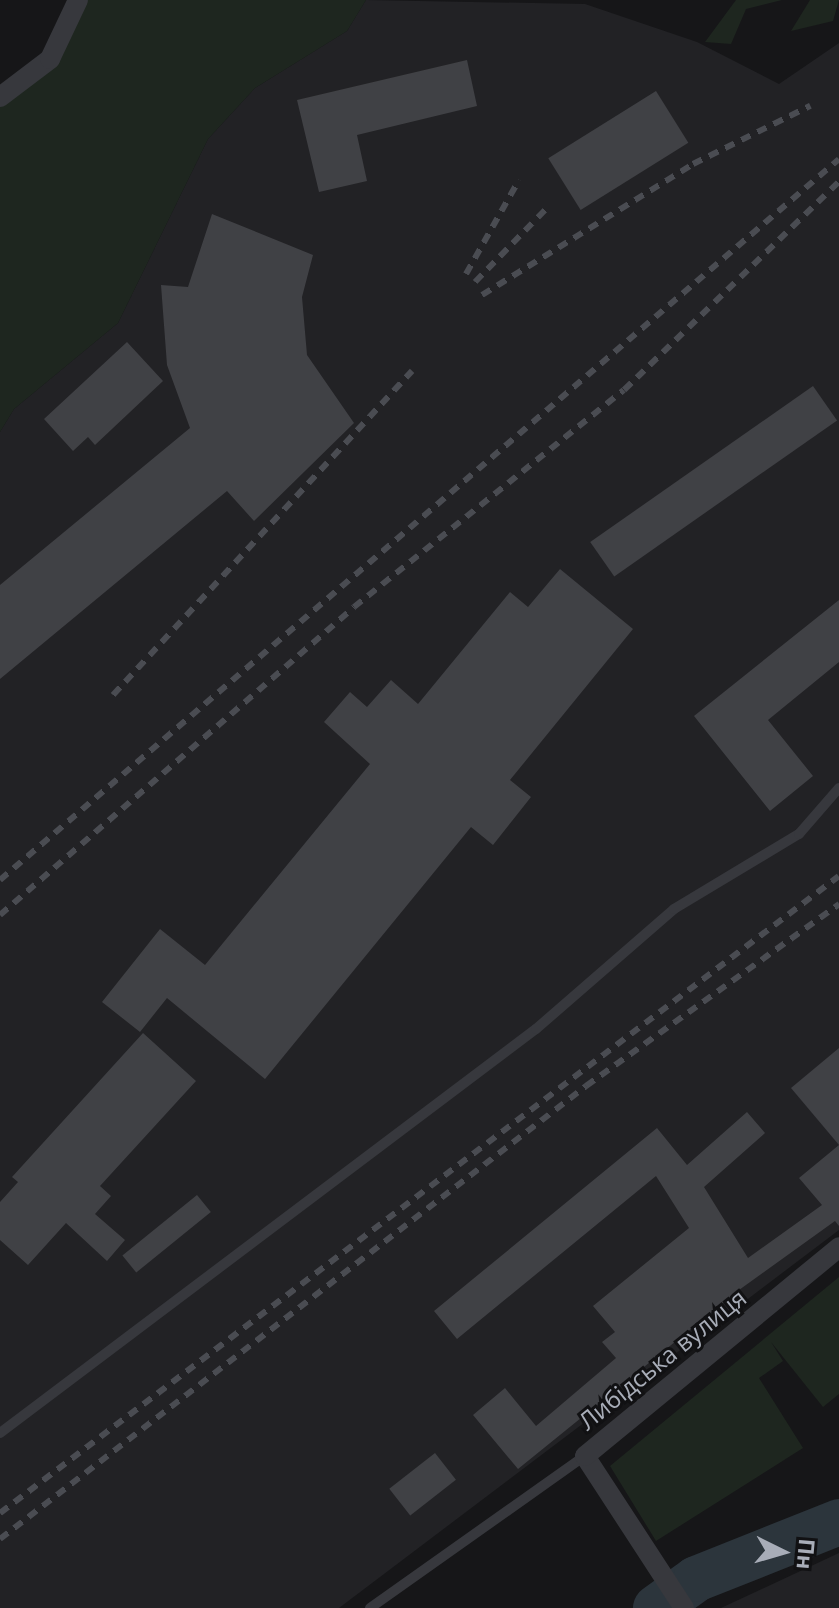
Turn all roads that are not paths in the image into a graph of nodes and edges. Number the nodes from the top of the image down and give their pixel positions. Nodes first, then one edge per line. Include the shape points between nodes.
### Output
1 (78, 0) edge
2 (0, 97) edge
3 (839, 788) edge
4 (839, 1247) edge
5 (0, 1433) edge
6 (585, 1456) junction
7 (370, 1608) edge
8 (684, 1608) edge

1 - 2 street via 50,59
3 - 5 lane via 799,834 674,909 536,1029
4 - 6 street, Либідська вулиця
6 - 7 lane
6 - 8 street, Либідська вулиця

